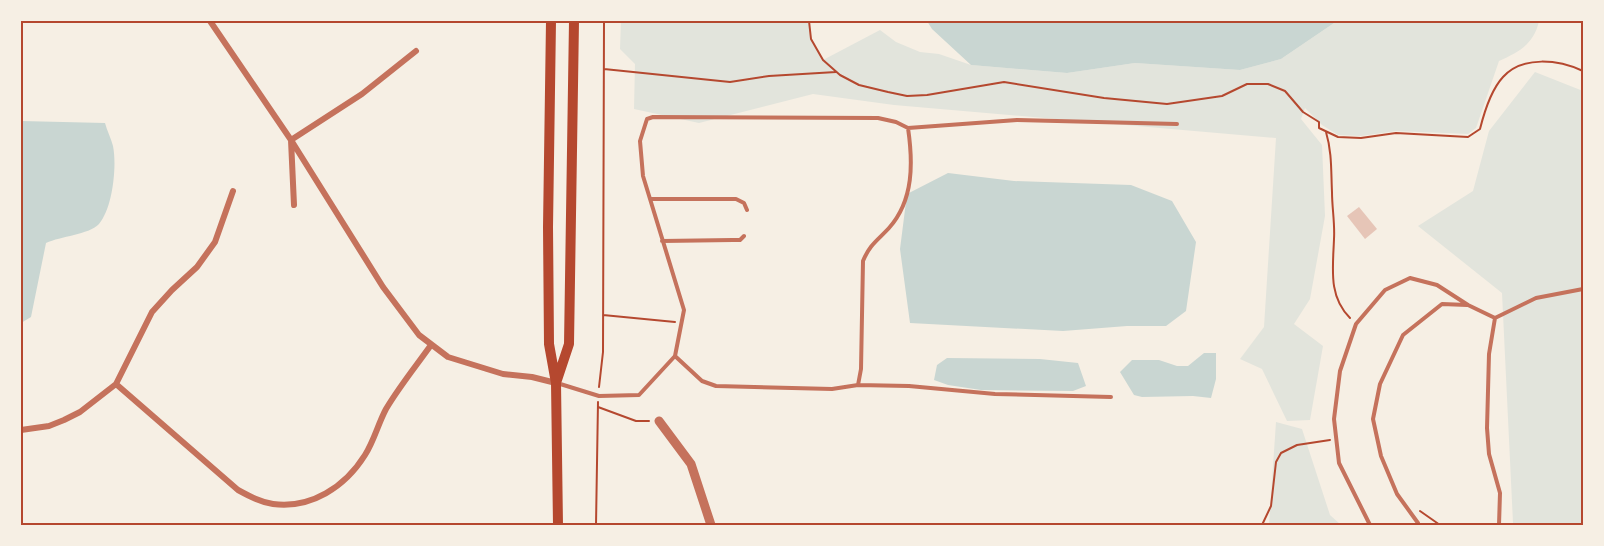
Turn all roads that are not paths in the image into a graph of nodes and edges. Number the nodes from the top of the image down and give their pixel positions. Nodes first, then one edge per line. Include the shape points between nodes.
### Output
1 (210, 21) edge
2 (551, 21) edge
3 (574, 21) edge
4 (416, 51) dead end
5 (1177, 124) dead end
6 (908, 128) junction
7 (291, 140) junction
8 (233, 191) dead end
9 (650, 199) junction
10 (294, 205) dead end
11 (747, 210) dead end
12 (744, 236) dead end
13 (662, 241) junction
14 (1583, 289) edge
15 (1468, 305) junction
16 (1495, 318) junction
17 (431, 345) junction
18 (675, 356) junction
19 (556, 383) junction
20 (116, 384) junction
21 (858, 385) junction
22 (1111, 397) dead end
23 (659, 421) road end
24 (21, 430) edge
25 (558, 525) edge
26 (711, 525) edge
27 (1370, 525) edge
28 (1417, 525) edge
29 (1498, 525) edge

1 - 7 street
2 - 19 main road via 549,334
3 - 19 main road via 569,344
4 - 7 street via 362,94
5 - 6 lane via 1017,120
6 - 9 lane via 878,118 653,117 647,119 640,141
6 - 21 lane via 912,153 910,185 902,209 868,248 863,261
7 - 10 street
7 - 17 street via 383,287
8 - 20 street via 215,242 197,267 152,312
9 - 11 lane via 736,199
9 - 13 lane
12 - 13 lane via 740,240
13 - 18 lane via 684,310
14 - 16 lane via 1536,298
15 - 16 lane
15 - 27 lane via 1437,285 1410,278 1385,291 1356,324 1340,371 1334,418 1339,463
15 - 28 lane via 1442,304 1403,335 1380,384 1373,419 1381,456 1397,494
16 - 29 lane via 1489,354 1487,428 1489,454 1500,493
17 - 19 street via 448,357 472,365
17 - 20 street via 392,399 364,456 350,474 324,496 308,502 272,504 238,490
18 - 19 lane via 639,395 598,396
18 - 21 lane via 702,381 716,386 831,389
19 - 25 main road
20 - 24 street via 64,420
21 - 22 lane
23 - 26 street via 691,464

